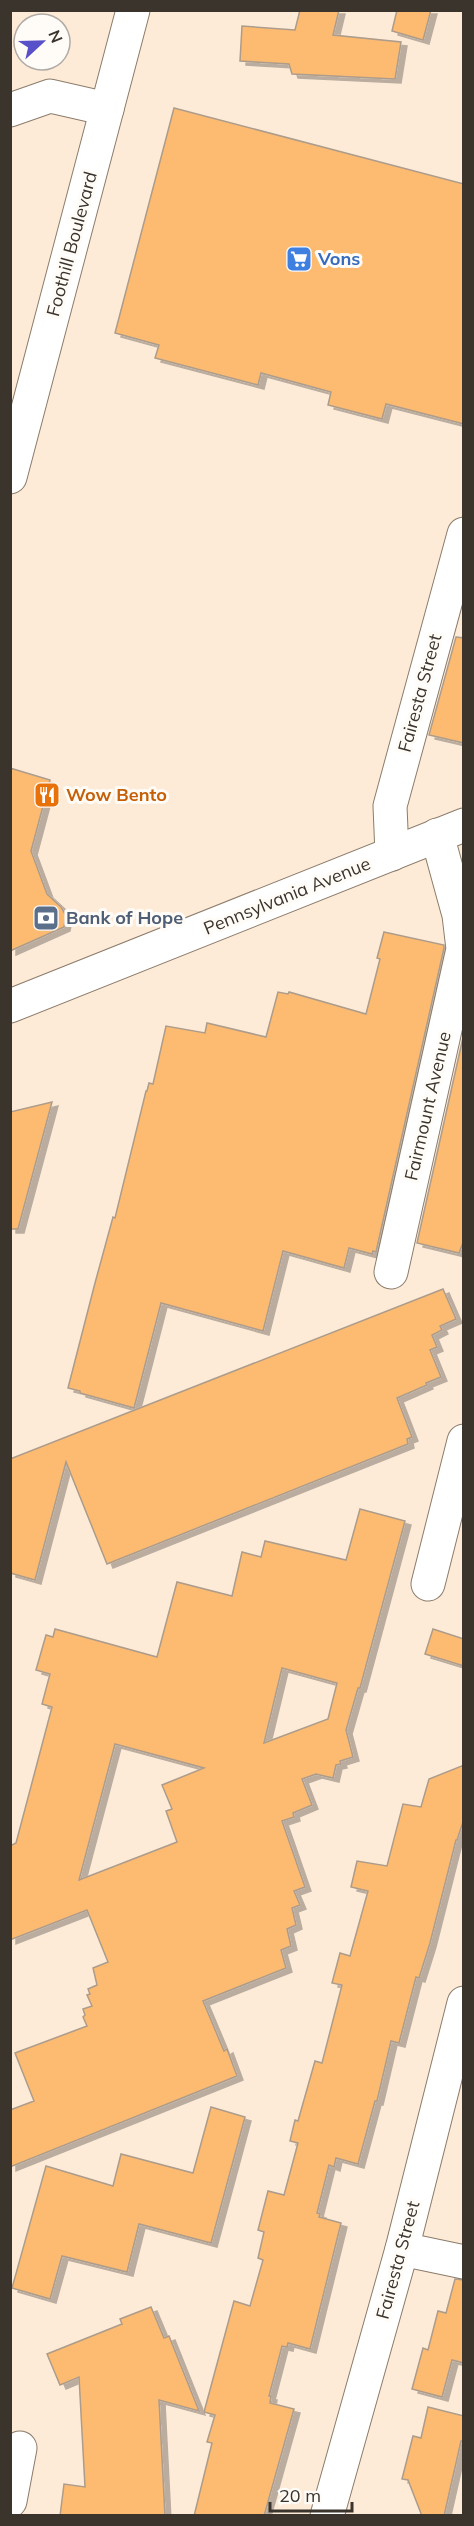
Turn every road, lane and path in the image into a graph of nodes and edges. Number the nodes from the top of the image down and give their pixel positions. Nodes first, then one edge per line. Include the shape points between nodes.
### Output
1 (133, 10) edge
2 (10, 110) edge
3 (107, 110) junction
4 (10, 477) edge
5 (464, 534) edge
6 (450, 830) edge
7 (392, 854) junction
8 (10, 1006) edge
9 (391, 1272) dead end
10 (464, 1441) edge
11 (428, 1584) dead end
12 (464, 2003) edge
13 (402, 2249) junction
14 (464, 2262) edge
15 (20, 2448) dead end
16 (10, 2502) edge
17 (327, 2516) edge

1 - 3 street, Foothill Boulevard
2 - 3 street via 50,96
3 - 4 street, Foothill Boulevard
5 - 7 street, Fairesta Street via 390,806
6 - 7 street, Pennsylvania Avenue
6 - 9 street, Fairmount Avenue via 463,949
7 - 8 street, Pennsylvania Avenue
10 - 11 street
12 - 13 street, Fairesta Street
13 - 14 street
13 - 17 street, Fairesta Street
15 - 16 street

